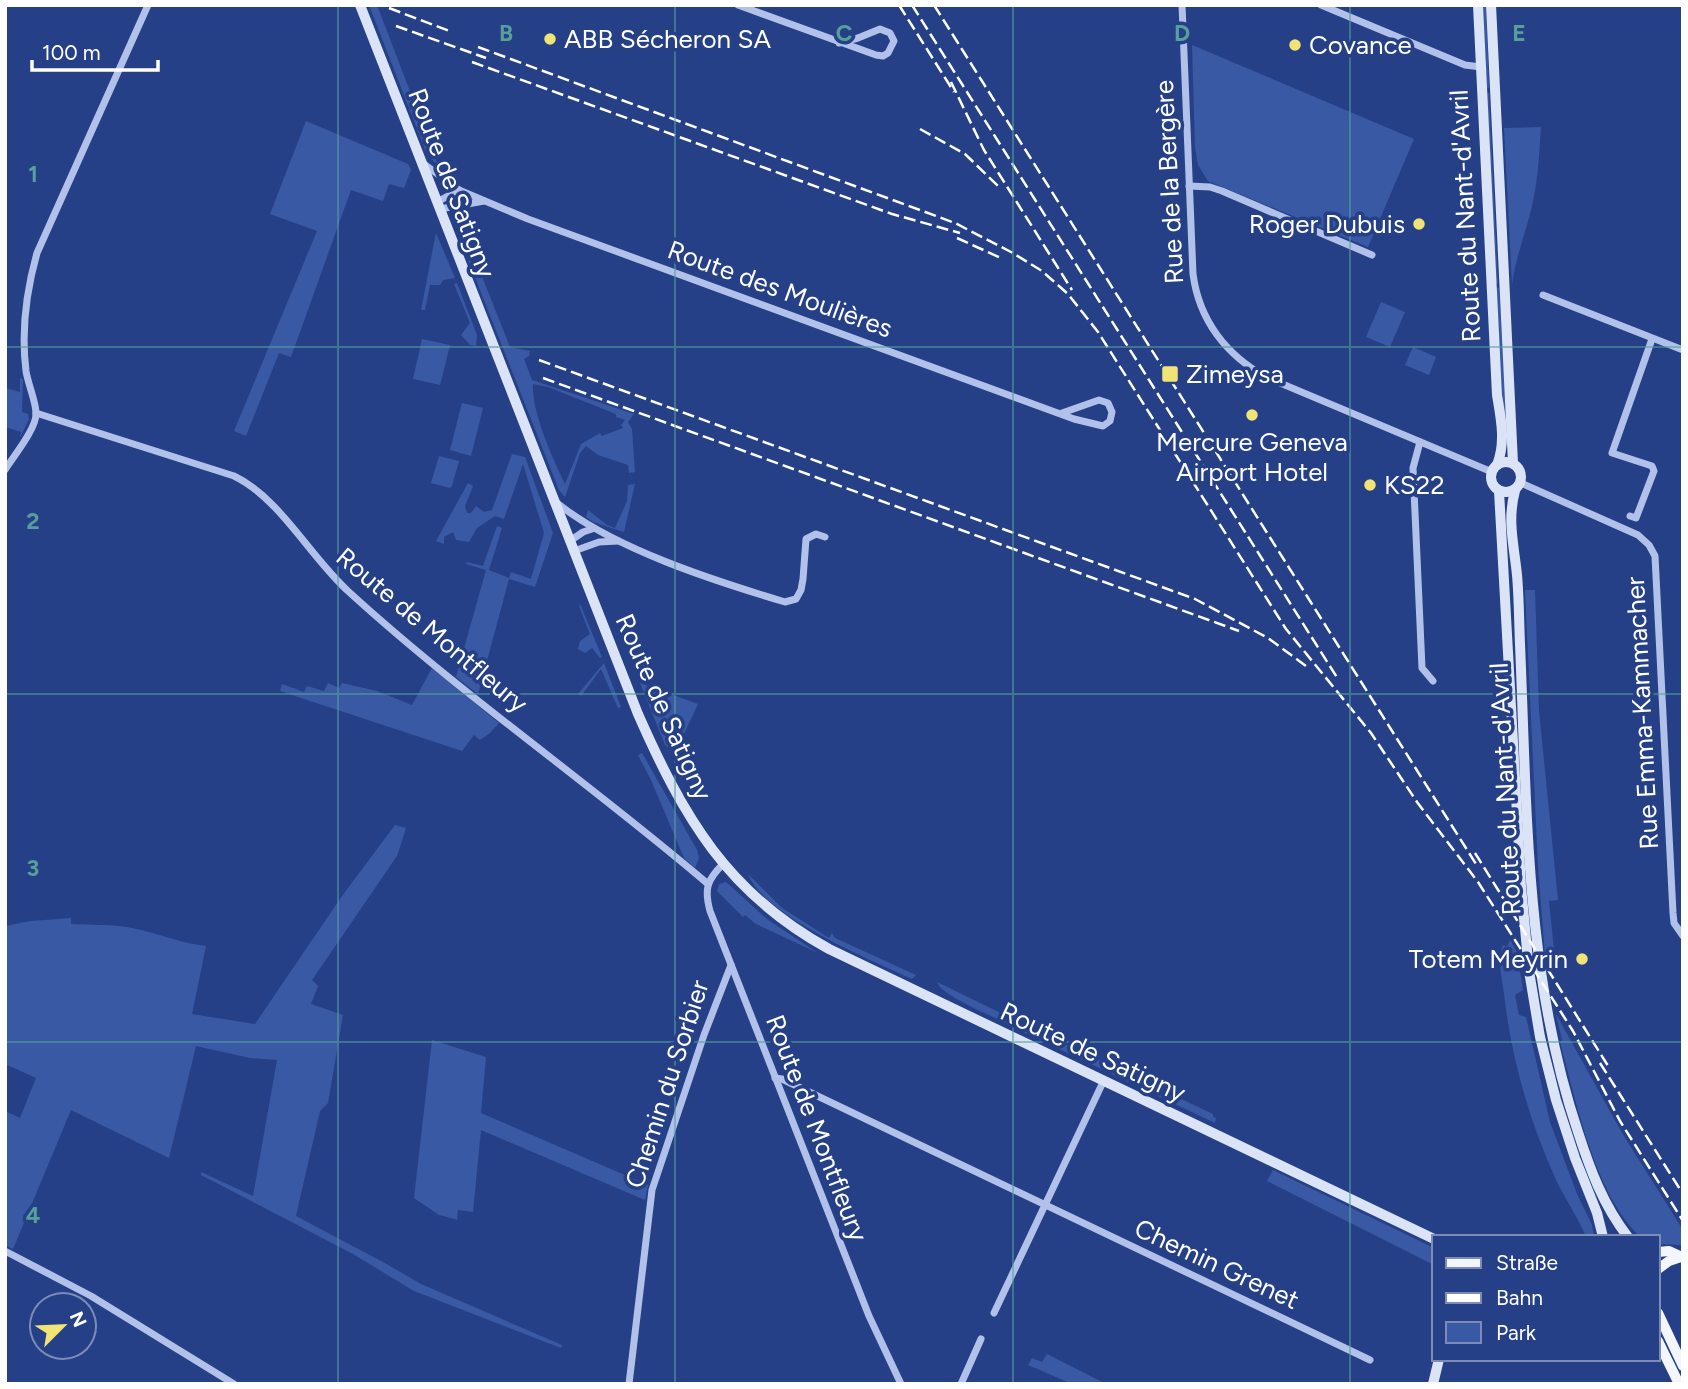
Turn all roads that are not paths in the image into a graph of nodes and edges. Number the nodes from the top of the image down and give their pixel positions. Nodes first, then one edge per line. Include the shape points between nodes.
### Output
1 (148, 5) edge
2 (359, 5) edge
3 (738, 5) edge
4 (1182, 5) edge
5 (1321, 5) edge
6 (1478, 5) edge
7 (1491, 5) edge
8 (839, 43) junction
9 (1481, 67) junction
10 (421, 161) junction
11 (1189, 186) junction
12 (458, 190) junction
13 (485, 201) junction
14 (438, 205) junction
15 (1372, 256) dead end
16 (1543, 295) dead end
17 (1652, 339) junction
18 (1683, 349) edge
19 (36, 413) junction
20 (1062, 413) junction
21 (1420, 442) junction
22 (1513, 464) junction
23 (1494, 469) junction
24 (5, 470) edge
25 (1518, 487) junction
26 (1499, 491) junction
27 (554, 501) junction
28 (1630, 516) dead end
29 (592, 529) junction
30 (825, 537) dead end
31 (618, 541) junction
32 (572, 546) junction
33 (1433, 681) dead end
34 (723, 864) junction
35 (708, 884) junction
36 (1683, 936) edge
37 (731, 965) junction
38 (775, 1078) junction
39 (1104, 1080) junction
40 (1045, 1205) junction
41 (1602, 1235) edge
42 (1627, 1235) edge
43 (1432, 1238) edge
44 (5, 1251) edge
45 (1660, 1252) edge
46 (1682, 1257) edge
47 (1660, 1268) edge
48 (993, 1313) dead end
49 (1660, 1317) edge
50 (981, 1339) dead end
51 (1660, 1345) edge
52 (1370, 1360) dead end
53 (1439, 1361) edge
54 (1683, 1366) edge
55 (234, 1384) edge
56 (629, 1384) edge
57 (901, 1384) edge
58 (961, 1384) edge
59 (1433, 1384) edge
60 (1679, 1384) edge

1 - 19 street via 33,266 24,343
2 - 10 main road, Route de Satigny
3 - 8 street
4 - 11 street, Rue de la Bergère
5 - 9 street via 1465,65
6 - 9 main road, Route du Nant-d'Avril
7 - 22 main road, Route du Nant-d'Avril
8 - 8 street via 880,56 894,44 890,33 880,29
9 - 23 main road, Route du Nant-d'Avril via 1502,435
10 - 12 street
10 - 14 main road, Route de Satigny
11 - 15 street via 1222,191
11 - 21 street, Rue de la Bergère via 1195,285 1203,313 1225,347 1266,377
12 - 13 street, Route des Moulières
12 - 14 street
13 - 14 street
13 - 20 street, Route des Moulières
14 - 27 main road, Route de Satigny
16 - 17 street
17 - 18 street
17 - 28 street via 1612,453 1652,466 1654,471 1636,518
19 - 24 street
19 - 35 street, Route de Montfleury via 253,486 320,564 401,638
20 - 20 street, Route des Moulières via 1099,426 1109,422 1112,412 1108,403 1099,400
21 - 23 street, Rue de la Bergère
21 - 33 street via 1413,468 1422,668
22 - 23 main road
22 - 25 main road via 1521,472
23 - 26 main road via 1493,485
25 - 26 main road via 1510,493
25 - 36 street, Rue Emma-Kammacher via 1638,535 1655,556 1673,914
25 - 42 main road, Route du Nant-d'Avril via 1510,524 1517,581 1531,886 1544,994 1559,1069 1585,1154 1604,1200
26 - 41 main road, Route du Nant-d'Avril via 1529,971 1556,1100
27 - 29 street
27 - 32 main road, Route de Satigny
29 - 31 street
29 - 32 street
30 - 31 street via 816,534 806,539 801,590 796,599 785,603
31 - 32 street
32 - 34 main road, Route de Satigny via 651,744 689,816
34 - 35 street
34 - 39 main road, Route de Satigny via 770,911 816,942
35 - 37 street, Route de Montfleury via 710,911
37 - 38 street, Route de Montfleury
37 - 56 street, Chemin du Sorbier via 652,1190
38 - 40 street, Chemin Grenet
38 - 57 street, Route de Montfleury via 869,1316
39 - 40 street
39 - 43 main road, Route de Satigny
40 - 48 street
40 - 52 street, Chemin Grenet
44 - 55 street via 102,1302
45 - 46 main road
46 - 47 main road
49 - 54 main road
50 - 58 street
51 - 60 main road
53 - 59 main road

